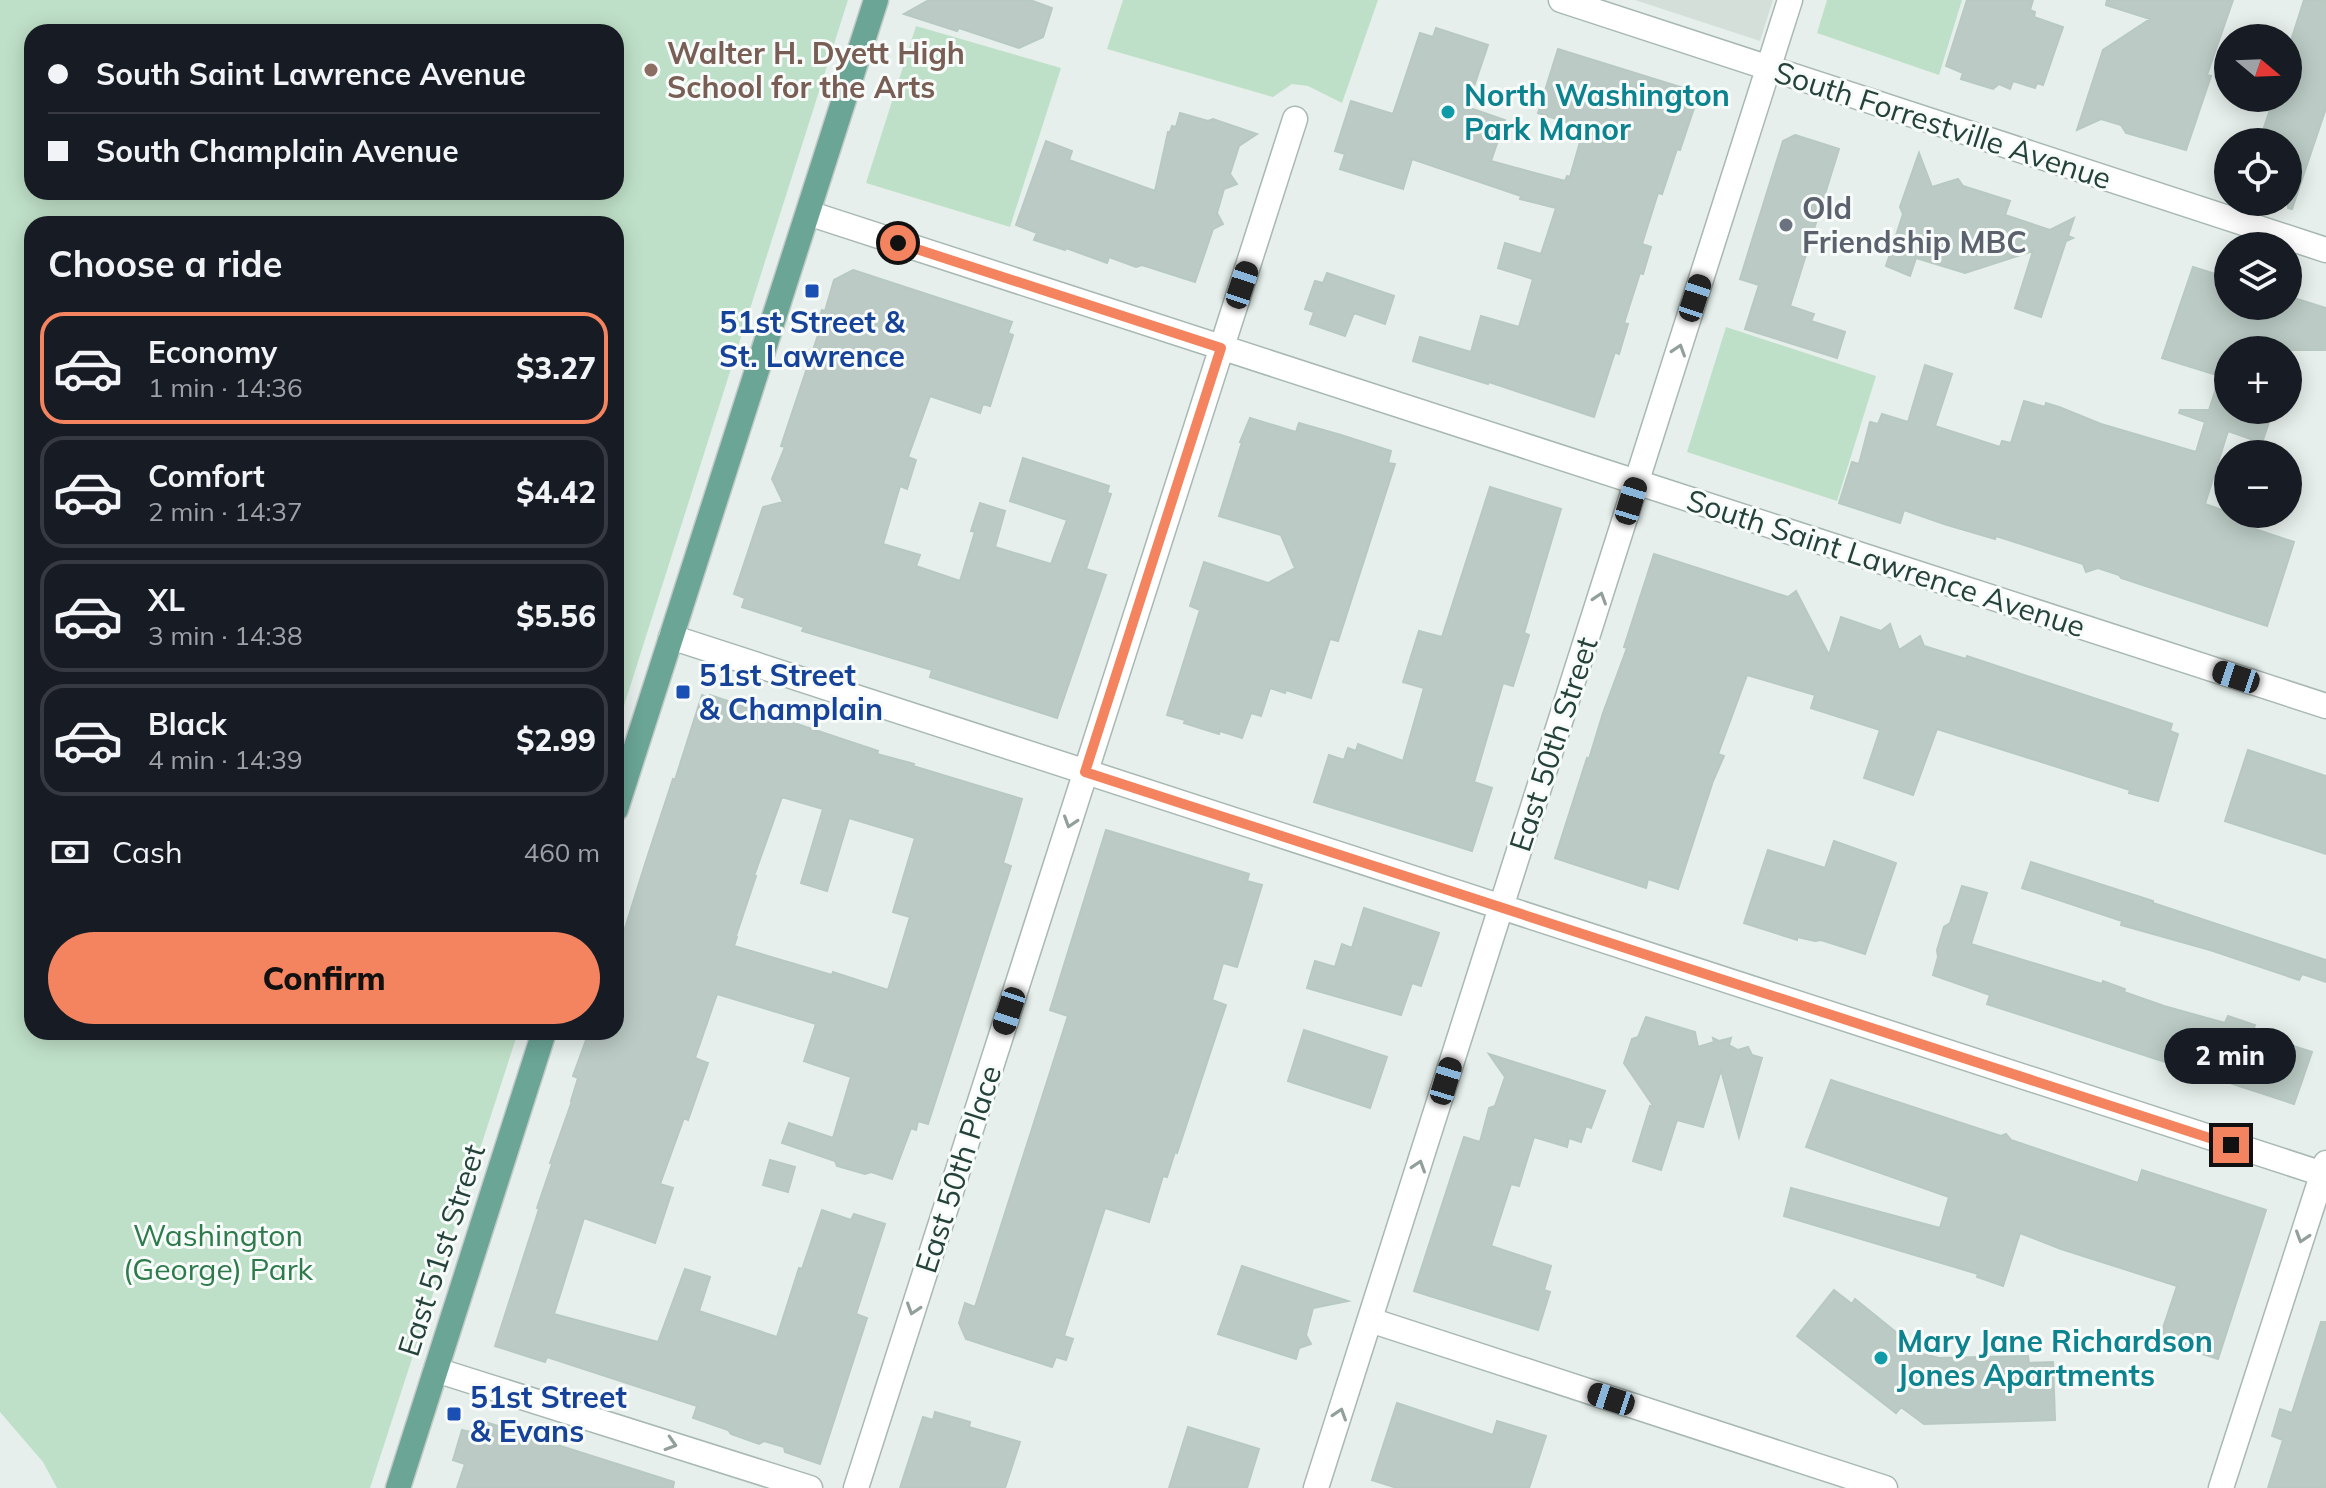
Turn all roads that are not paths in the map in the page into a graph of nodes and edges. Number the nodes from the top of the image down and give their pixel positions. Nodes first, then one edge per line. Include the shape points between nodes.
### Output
1 (876, 0) edge
2 (1561, 0) edge
3 (1790, 0) edge
4 (1769, 68) junction
5 (1295, 119) dead end
6 (808, 213) junction
7 (2326, 250) edge
8 (1221, 348) junction
9 (1637, 482) junction
10 (671, 637) junction
11 (2326, 706) edge
12 (1085, 772) junction
13 (624, 784) edge
14 (1501, 907) junction
15 (541, 1040) edge
16 (2325, 1171) edge
17 (1370, 1320) junction
18 (436, 1370) junction
19 (398, 1488) edge
20 (810, 1488) edge
21 (856, 1488) edge
22 (1316, 1488) edge
23 (1885, 1488) edge
24 (2221, 1488) edge

1 - 6 main road
2 - 4 street, South Forrestville Avenue
3 - 4 street, East 50th Street
4 - 7 street, South Forrestville Avenue
9 -> 4 street, East 50th Street
5 - 8 street, East 50th Place
6 - 8 street, South Saint Lawrence Avenue
6 - 10 main road
8 - 9 street, South Saint Lawrence Avenue
8 - 12 street, East 50th Place
9 - 11 street, South Saint Lawrence Avenue
14 -> 9 street, East 50th Street
10 - 12 street
10 - 13 main road
12 - 14 street
12 -> 21 street, East 50th Place
14 - 16 street
17 -> 14 street, East 50th Street
15 - 18 main road, East 51st Street
16 -> 24 street
22 -> 17 street, East 50th Street
17 - 23 street
18 - 19 main road, East 51st Street
18 -> 20 street

